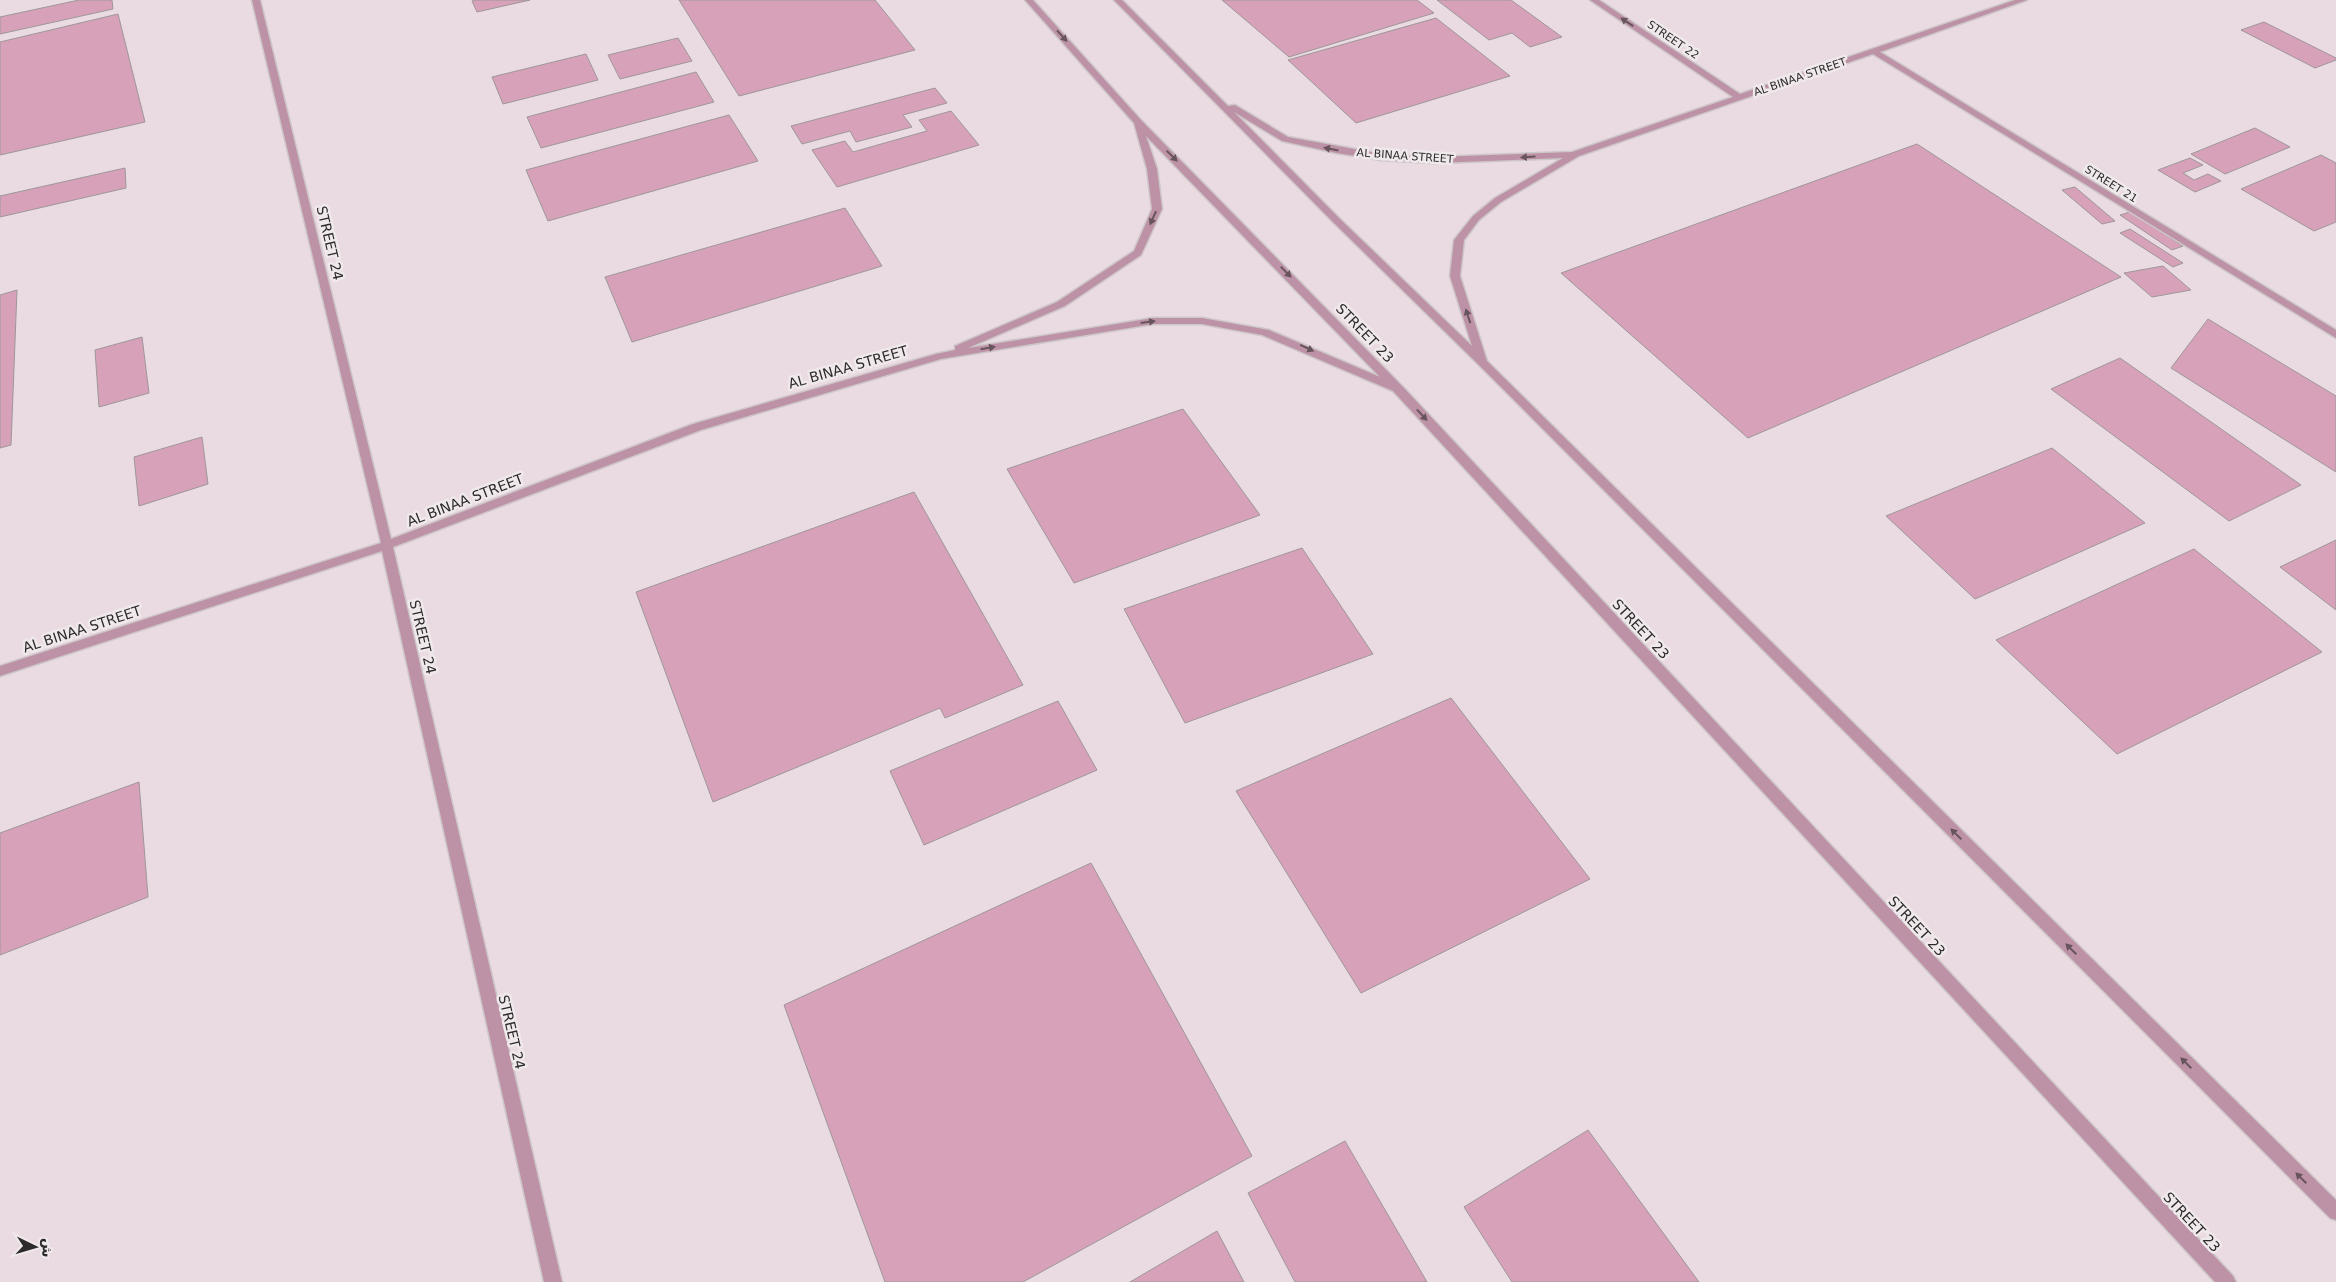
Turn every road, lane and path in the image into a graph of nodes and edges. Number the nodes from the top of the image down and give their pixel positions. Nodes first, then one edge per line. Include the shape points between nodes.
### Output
1 (256, 0) edge
2 (1029, 0) edge
3 (1118, 0) edge
4 (1594, 0) edge
5 (2023, 0) edge
6 (1873, 52) junction
7 (1216, 97) junction
8 (1740, 98) junction
9 (1137, 121) junction
10 (1576, 154) junction
11 (2336, 335) edge
12 (940, 356) junction
13 (1483, 362) junction
14 (1400, 391) junction
15 (387, 545) junction
16 (0, 671) edge
17 (2336, 1212) edge
18 (553, 1282) edge
19 (2227, 1282) edge

1 - 15 street, STREET 24
2 -> 9 street, STREET 23
3 - 7 street
8 -> 4 street, STREET 22
5 - 6 street, AL BINAA STREET
6 - 8 street, AL BINAA STREET
6 - 11 street, STREET 21
10 -> 7 street, AL BINAA STREET via 1436,160 1336,150 1285,139
7 - 13 street via 1336,220
8 - 10 street, AL BINAA STREET
9 -> 12 street, AL BINAA STREET via 1152,169 1158,209 1138,253 1061,304
9 -> 14 street, STREET 23
13 -> 10 street, AL BINAA STREET via 1455,276 1460,240 1476,218 1498,200
12 -> 14 street, AL BINAA STREET via 1153,321 1202,321 1233,325 1281,338
12 - 15 street, AL BINAA STREET via 697,427
17 -> 13 street
14 -> 19 street, STREET 23
15 - 16 street, AL BINAA STREET
15 - 18 street, STREET 24

